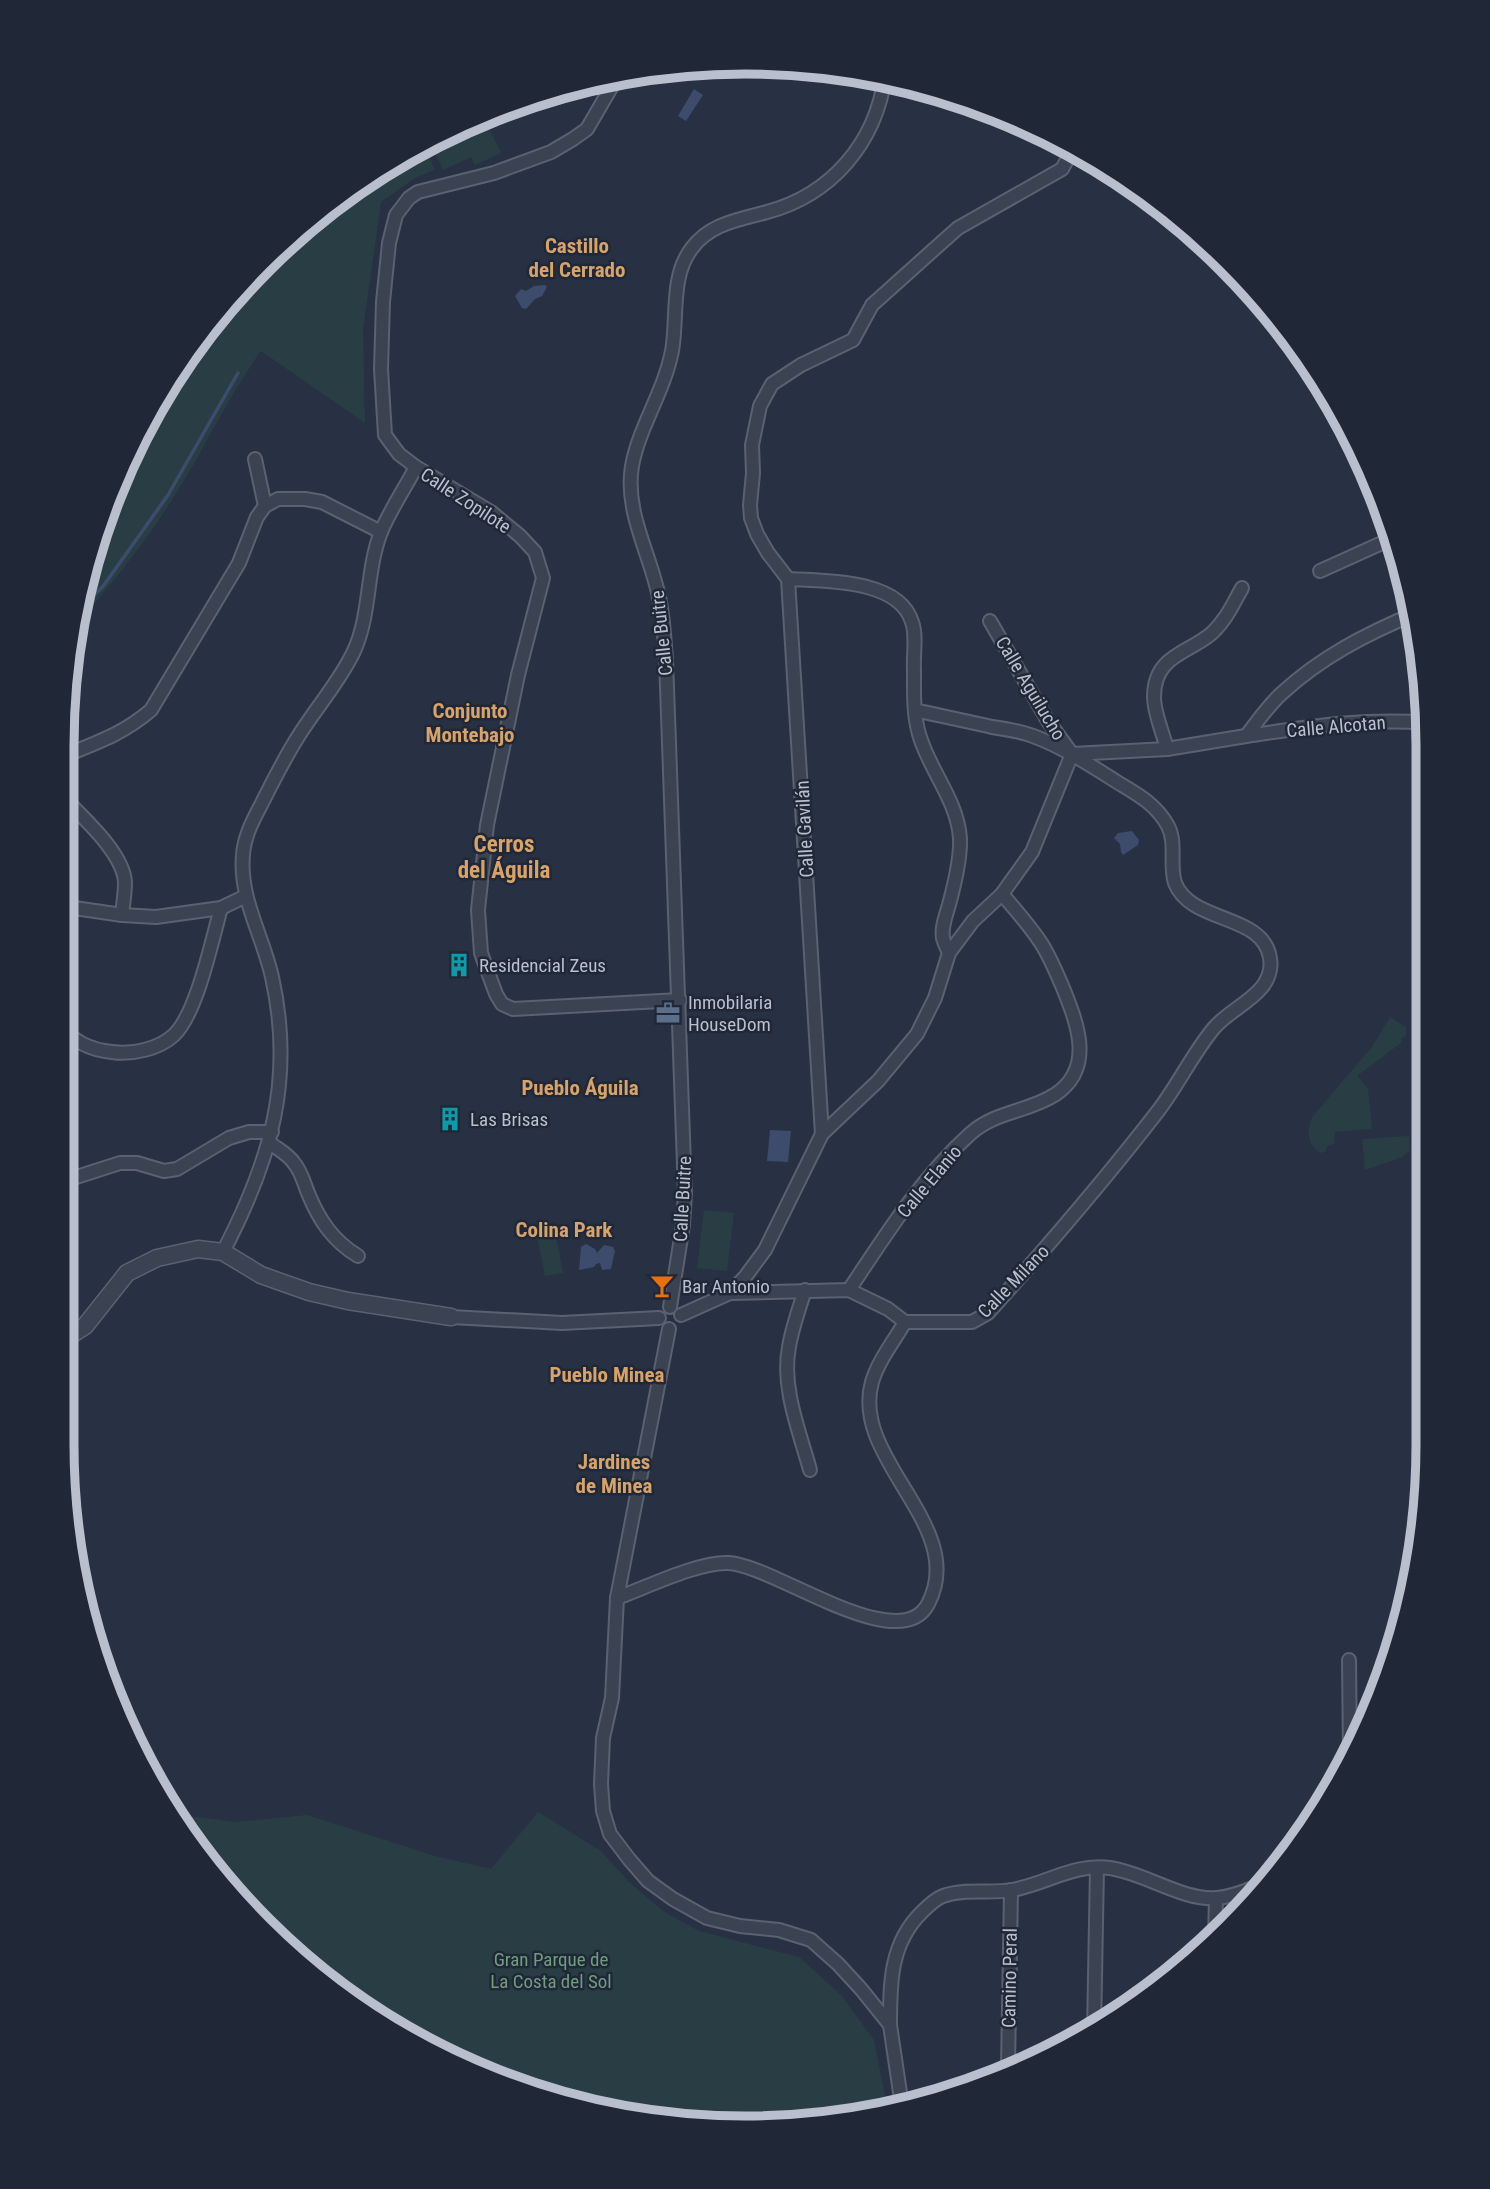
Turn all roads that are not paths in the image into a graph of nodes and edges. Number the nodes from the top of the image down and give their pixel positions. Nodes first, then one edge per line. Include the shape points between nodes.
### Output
1 (612, 87) edge
2 (882, 87) edge
3 (1069, 157) edge
4 (255, 459) dead end
5 (416, 467) junction
6 (265, 506) junction
7 (381, 533) junction
8 (1385, 542) edge
9 (1320, 571) dead end
10 (788, 579) junction
11 (1242, 588) dead end
12 (1405, 618) edge
13 (990, 621) dead end
14 (915, 710) junction
15 (1415, 722) edge
16 (1246, 736) junction
17 (1167, 749) junction
18 (74, 752) edge
19 (1072, 754) junction
20 (74, 809) edge
21 (1002, 894) junction
22 (246, 896) junction
23 (74, 908) edge
24 (221, 908) junction
25 (122, 915) junction
26 (949, 953) junction
27 (680, 1000) junction
28 (74, 1037) edge
29 (822, 1134) junction
30 (270, 1137) junction
31 (74, 1178) edge
32 (223, 1252) junction
33 (358, 1256) dead end
34 (805, 1290) junction
35 (849, 1290) junction
36 (730, 1293) junction
37 (676, 1311) junction
38 (451, 1317) joint
39 (659, 1318) junction
40 (905, 1322) junction
41 (669, 1329) junction
42 (74, 1333) edge
43 (810, 1470) dead end
44 (617, 1598) junction
45 (1349, 1660) dead end
46 (1350, 1735) edge
47 (1097, 1868) junction
48 (1248, 1889) edge
49 (1011, 1890) junction
50 (1216, 1898) junction
51 (1215, 1923) edge
52 (1094, 2017) edge
53 (890, 2025) junction
54 (1008, 2061) edge
55 (901, 2097) edge

1 - 5 street, Calle Zopilote via 587,129 573,139 494,173 418,192 396,215 383,302 383,421 392,447
2 - 27 street, Calle Buitre via 864,140 832,178 792,204 715,228 690,251 677,285 668,368 632,466 635,519 657,585 662,619
3 - 10 street via 1062,169 958,228 872,305 853,340 772,384 760,406 752,445 750,505 757,534
4 - 6 street
5 - 7 street
5 - 27 street, Calle Zopilote via 491,512 520,536 535,552 543,578 487,825 478,911 481,953 496,994 513,1009
6 - 7 street via 278,499 322,502
6 - 18 street via 239,564 152,709 133,726
7 - 22 street via 354,650 296,739 250,828 243,852
8 - 9 street
10 - 14 street via 881,590 907,609 913,623
10 - 29 street, Calle Gavilán
11 - 17 street via 1226,618 1211,634 1178,652 1156,683 1154,698
12 - 16 street via 1333,653 1280,695
13 - 19 street, Calle Aguilucho
14 - 19 street, Calle Milano via 1030,734
14 - 26 street via 919,734 949,797 960,839 943,925
15 - 16 street, Calle Alcotan via 1339,723
16 - 17 street, Calle Alcotan
17 - 19 street, Calle Alcotan
19 - 21 street via 1032,852
19 - 40 street, Calle Milano via 1152,804 1172,838 1175,881 1181,892 1201,909 1242,925 1264,943 1271,971 1265,985 1212,1029 1174,1090 1108,1177 988,1313 972,1322
20 - 25 street via 121,867 125,881
21 - 26 street via 973,921
21 - 35 street, Calle Elanio via 1041,941 1056,971 1075,1017 1080,1060 1073,1077 1057,1093 998,1115 942,1161
22 - 24 street
22 - 30 street via 272,977 279,1019 280,1094
23 - 25 street
24 - 25 street via 156,917
24 - 28 street via 199,987 174,1035 141,1051 118,1053 96,1050
26 - 29 street via 935,998 917,1034 878,1081
27 - 37 street, Calle Buitre via 685,1193
29 - 36 street via 765,1250
30 - 31 street via 249,1132 229,1138 177,1169 120,1163
30 - 32 street via 254,1186
30 - 33 street via 297,1166 327,1230
32 - 38 street via 261,1275 309,1292
32 - 42 street via 198,1249 157,1258 127,1273 85,1326
34 - 35 street
34 - 36 street
34 - 43 street via 788,1350 795,1416
35 - 40 street
36 - 37 street
37 - 39 street via 661,1311
37 - 41 street via 678,1325
38 - 39 street via 562,1323
39 - 41 street
40 - 44 street via 872,1382 869,1401 882,1449 930,1534 936,1572 927,1607 901,1622 880,1621 729,1563 712,1564
41 - 44 street
44 - 53 street via 601,1784 610,1834 648,1881 706,1918 811,1940
45 - 46 street
47 - 49 street via 1076,1869
47 - 50 street
47 - 52 street
48 - 50 street
49 - 53 street via 942,1896 915,1919 893,1964
49 - 54 street, Camino Peral
50 - 51 street
53 - 55 street

